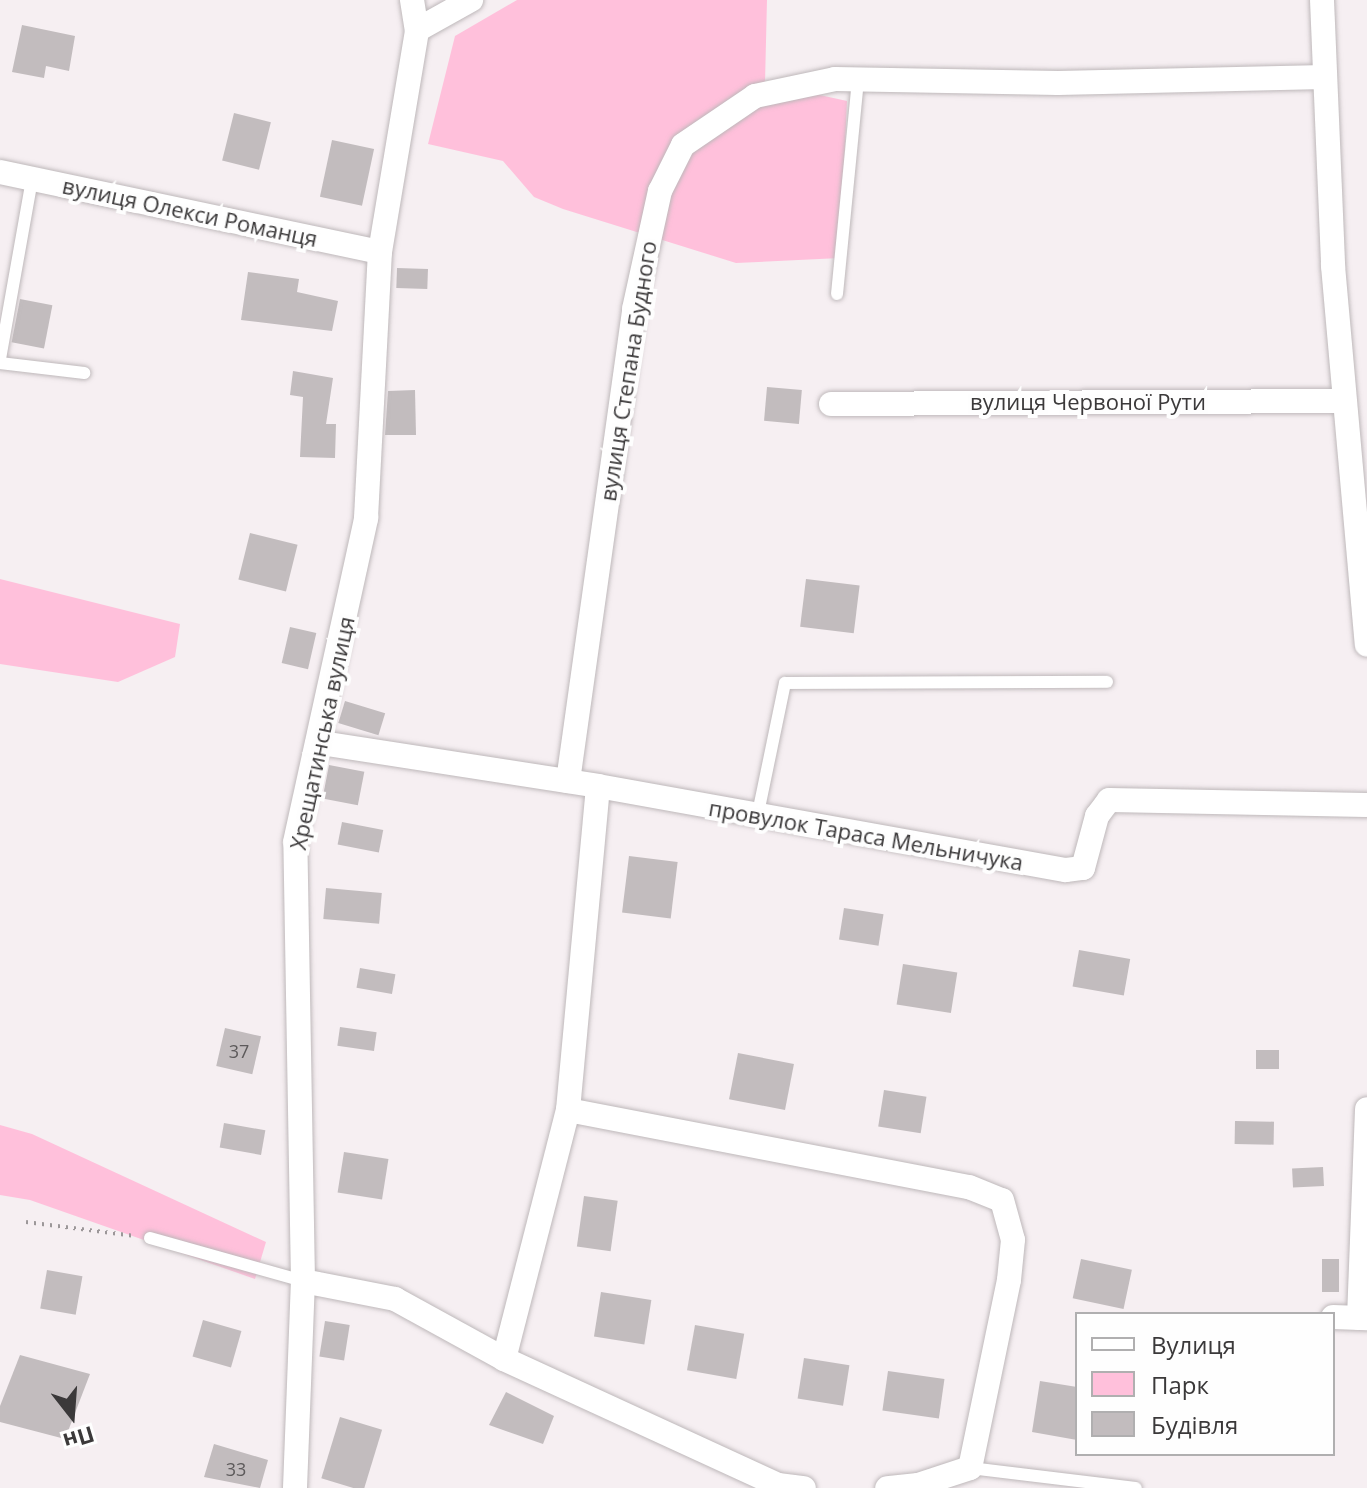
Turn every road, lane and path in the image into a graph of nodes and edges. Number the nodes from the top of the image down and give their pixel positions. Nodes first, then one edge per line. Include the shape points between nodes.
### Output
1 (412, 0) edge
2 (471, 0) edge
3 (1322, 0) edge
4 (417, 30) junction
5 (1325, 77) junction
6 (858, 80) junction
7 (0, 172) edge
8 (32, 179) junction
9 (380, 252) junction
10 (837, 294) dead end
11 (0, 361) edge
12 (84, 373) dead end
13 (1344, 401) junction
14 (831, 404) dead end
15 (1358, 467) edge
16 (1367, 644) edge
17 (1107, 682) dead end
18 (321, 743) junction
19 (568, 781) junction
20 (598, 786) junction
21 (1367, 805) edge
22 (757, 818) junction
23 (1367, 1109) edge
24 (568, 1110) junction
25 (26, 1222) dead end
26 (150, 1238) joint
27 (303, 1281) junction
28 (1335, 1317) edge
29 (1363, 1318) edge
30 (504, 1359) junction
31 (970, 1468) junction
32 (295, 1488) edge
33 (804, 1488) edge
34 (887, 1488) edge
35 (1136, 1488) edge

1 - 4 street, Хрещатинська вулиця
2 - 4 street
3 - 5 street
4 - 9 street, Хрещатинська вулиця
5 - 6 street, вулиця Степана Будного via 1058,83
5 - 13 street
6 - 10 lane
6 - 19 street, вулиця Степана Будного via 755,96 683,145 660,191 634,309
7 - 8 street, вулиця Олекси Романця
8 - 9 street, вулиця Олекси Романця
8 - 11 lane
9 - 18 street, Хрещатинська вулиця via 366,518
11 - 12 lane
13 - 14 street, вулиця Червоної Рути
13 - 15 street
15 - 16 street
17 - 22 lane via 785,683
18 - 19 street, провулок Тараса Мельничука
18 - 27 street, Хрещатинська вулиця via 295,842
19 - 20 street, провулок Тараса Мельничука
20 - 22 street, провулок Тараса Мельничука
20 - 24 street
21 - 22 street, провулок Тараса Мельничука via 1109,800 1097,816 1083,868 1066,870
23 - 29 street
24 - 30 street
24 - 31 street via 969,1187 1002,1200 1013,1240 1009,1280
25 - 26 path
26 - 27 lane
27 - 30 street via 395,1299
27 - 32 street, Хрещатинська вулиця
28 - 29 street
30 - 33 street via 778,1485
31 - 34 street via 918,1485
31 - 35 lane

